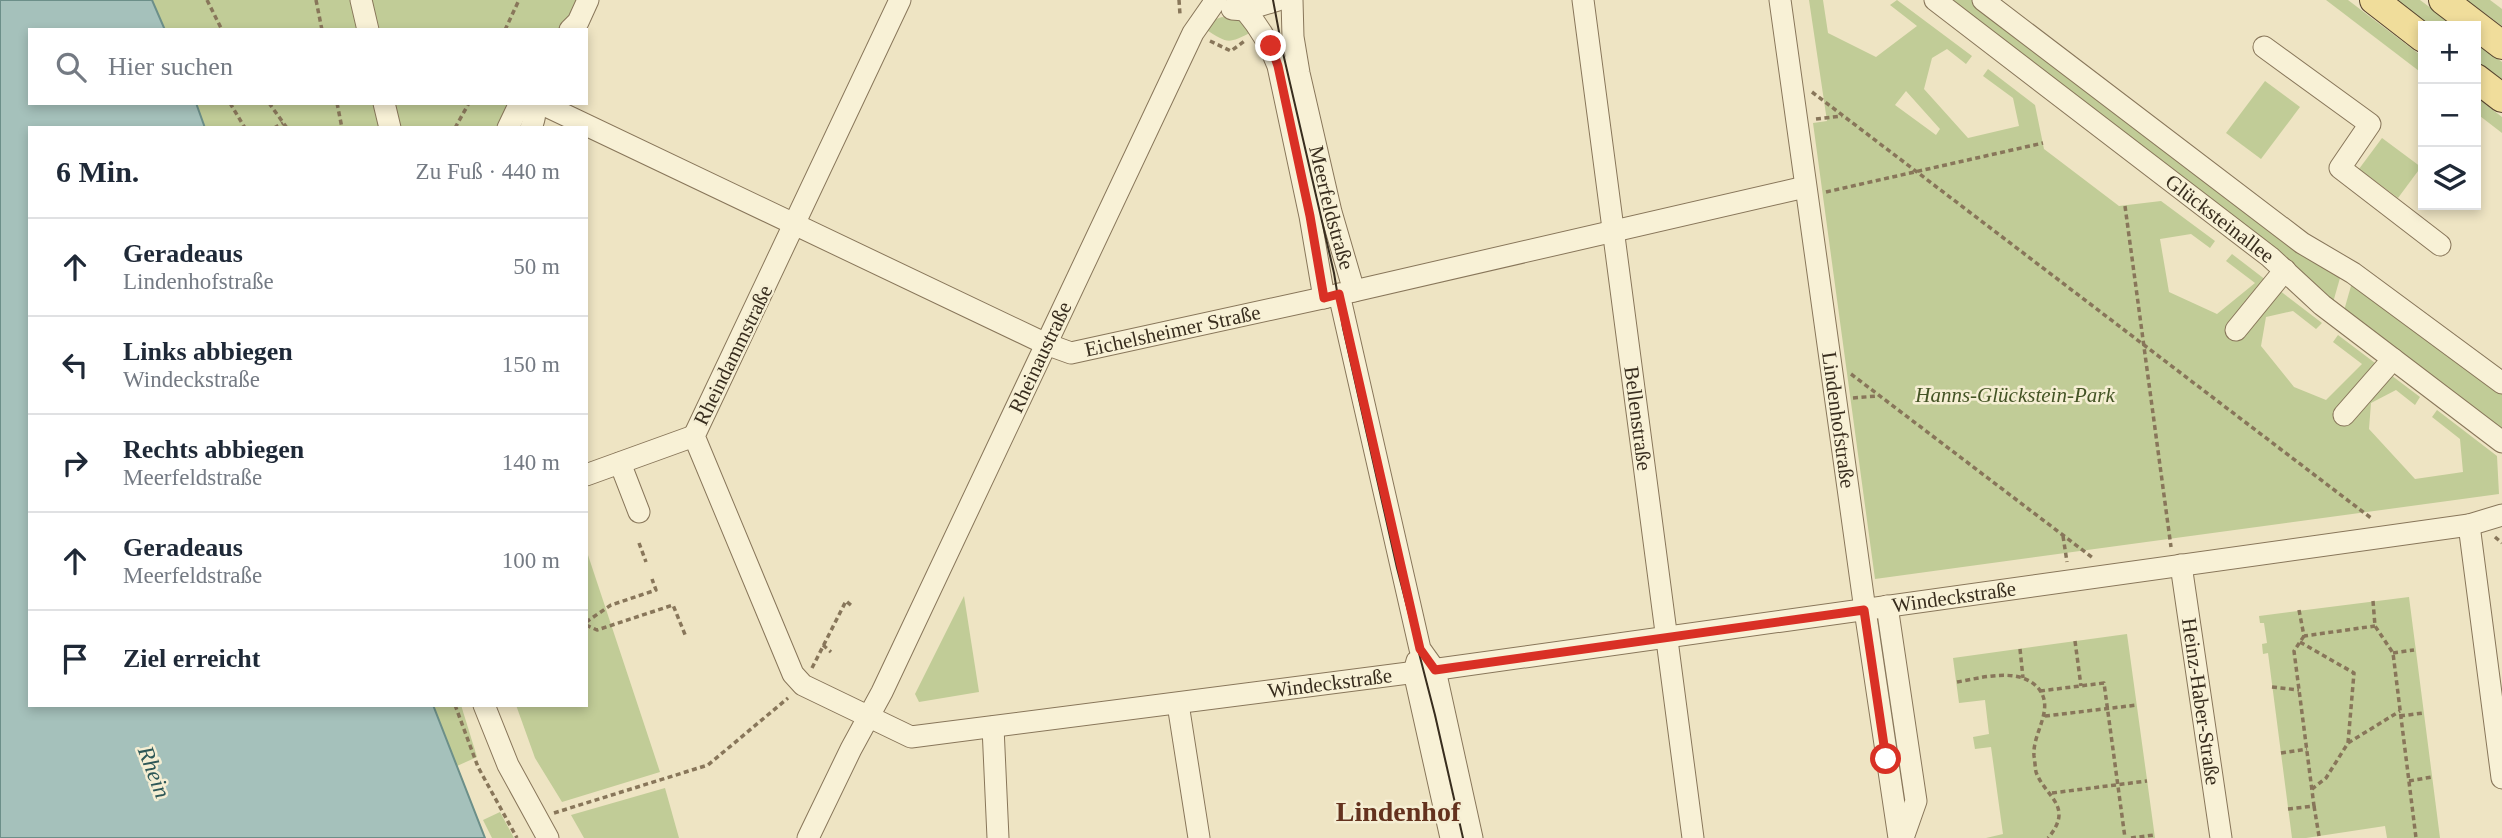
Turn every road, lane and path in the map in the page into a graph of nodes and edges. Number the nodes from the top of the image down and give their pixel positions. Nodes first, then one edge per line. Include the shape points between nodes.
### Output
1 (207, 0) edge
2 (316, 0) edge
3 (362, 0) edge
4 (519, 0) edge
5 (589, 0) edge
6 (900, 0) edge
7 (1216, 0) edge
8 (1278, 0) edge
9 (1292, 0) edge
10 (1583, 0) edge
11 (1780, 0) edge
12 (1935, 0) edge
13 (1983, 0) edge
14 (2374, 0) edge
15 (2443, 0) edge
16 (1245, 9) junction
17 (221, 28) edge
18 (322, 28) edge
19 (368, 28) edge
20 (506, 28) edge
21 (572, 28) edge
22 (2418, 34) edge
23 (2502, 45) edge
24 (2264, 47) dead end
25 (1791, 76) junction
26 (2481, 82) edge
27 (2502, 98) edge
28 (231, 105) edge
29 (271, 105) edge
30 (337, 105) edge
31 (384, 105) edge
32 (468, 105) edge
33 (519, 105) edge
34 (532, 105) edge
35 (544, 105) edge
36 (1842, 116) junction
37 (1797, 121) junction
38 (283, 123) junction
39 (244, 126) edge
40 (278, 126) edge
41 (285, 126) edge
42 (342, 126) edge
43 (390, 126) edge
44 (456, 126) edge
45 (509, 126) edge
46 (532, 126) edge
47 (2043, 143) dead end
48 (1916, 172) junction
49 (1806, 192) junction
50 (2124, 206) dead end
51 (795, 225) junction
52 (1613, 232) junction
53 (2440, 245) dead end
54 (2285, 270) junction
55 (1339, 294) junction
56 (2236, 330) dead end
57 (1046, 344) junction
58 (2143, 344) junction
59 (1830, 358) junction
60 (2393, 359) junction
61 (2502, 383) edge
62 (2344, 415) dead end
63 (694, 436) junction
64 (2502, 442) edge
65 (620, 463) junction
66 (588, 474) edge
67 (639, 512) dead end
68 (2502, 516) edge
69 (2469, 525) junction
70 (2063, 536) junction
71 (2395, 536) junction
72 (639, 543) dead end
73 (646, 562) dead end
74 (2178, 566) junction
75 (2114, 575) junction
76 (652, 579) dead end
77 (2070, 581) junction
78 (2373, 601) dead end
79 (852, 606) dead end
80 (1887, 606) junction
81 (1864, 610) junction
82 (2299, 610) dead end
83 (588, 622) edge
84 (588, 624) edge
85 (2375, 626) junction
86 (2304, 636) junction
87 (686, 637) dead end
88 (1667, 637) junction
89 (2075, 641) dead end
90 (2300, 642) junction
91 (823, 645) junction
92 (2020, 649) dead end
93 (2414, 650) dead end
94 (831, 652) dead end
95 (2393, 653) junction
96 (1424, 671) junction
97 (2023, 678) junction
98 (1957, 682) dead end
99 (803, 685) junction
100 (2081, 686) junction
101 (2272, 687) dead end
102 (2040, 691) junction
103 (2299, 691) junction
104 (1178, 704) junction
105 (2137, 705) dead end
106 (456, 707) edge
107 (485, 707) edge
108 (2108, 708) junction
109 (2400, 713) junction
110 (2423, 713) dead end
111 (2045, 716) junction
112 (868, 717) junction
113 (993, 727) junction
114 (2348, 743) junction
115 (2307, 749) junction
116 (2281, 753) dead end
117 (2432, 777) dead end
118 (2502, 778) edge
119 (2409, 781) junction
120 (2147, 782) dead end
121 (2118, 785) junction
122 (2312, 789) junction
123 (2051, 793) junction
124 (2314, 806) junction
125 (2288, 809) dead end
126 (537, 818) junction
127 (2154, 835) dead end
128 (2319, 836) dead end
129 (517, 838) edge
130 (548, 838) edge
131 (808, 838) edge
132 (998, 838) edge
133 (1199, 838) edge
134 (1451, 838) edge
135 (1472, 838) edge
136 (1693, 838) edge
137 (1901, 838) edge
138 (2048, 838) edge
139 (2125, 838) edge
140 (2131, 838) edge
141 (2221, 838) edge
142 (2416, 838) edge

1 - 17 path
2 - 18 path
3 - 19 street
4 - 20 path
5 - 21 street
6 - 51 street, Rheindammstraße
7 - 16 street
7 - 57 street, Rheinaustraße via 1193,33
8 - 16 street
9 - 55 street, Meerfeldstraße via 1299,73 1331,212
10 - 52 street, Bellenstraße
11 - 25 street, Lindenhofstraße
12 - 54 street, Glücksteinallee
13 - 61 street, Glücksteinallee via 2302,243 2353,273
14 - 22 main road
15 - 23 main road
16 - 55 street, Meerfeldstraße via 1271,46 1278,66 1310,216
24 - 53 street via 2370,124 2340,168
25 - 36 path
25 - 37 street, Lindenhofstraße
26 - 27 main road
28 - 39 path
29 - 38 path
30 - 42 path
31 - 43 street
32 - 44 path
33 - 45 street
34 - 46 street
35 - 51 street, Eichelsheimer Straße
36 - 37 path
36 - 48 path
37 - 49 street, Lindenhofstraße
38 - 40 path
38 - 41 path
47 - 48 path
48 - 49 path
48 - 58 path
49 - 52 street, Eichelsheimer Straße
49 - 59 street, Lindenhofstraße
50 - 58 path
51 - 57 street, Eichelsheimer Straße
51 - 63 street, Rheindammstraße
52 - 55 street, Eichelsheimer Straße
52 - 88 street, Bellenstraße
54 - 56 street
54 - 60 street, Glücksteinallee
55 - 57 street, Eichelsheimer Straße via 1071,353
55 - 96 street, Meerfeldstraße
57 - 112 street, Rheinaustraße
58 - 71 path
58 - 74 path
59 - 70 path
59 - 81 street, Lindenhofstraße
60 - 62 street
60 - 64 street, Glücksteinallee
63 - 65 street
63 - 99 street, Rheindammstraße via 793,674
65 - 66 street
65 - 67 street
68 - 69 street, Windeckstraße
69 - 71 street, Windeckstraße
69 - 118 street
70 - 75 path
70 - 77 path
71 - 74 street, Windeckstraße
72 - 73 path
74 - 75 street, Windeckstraße
74 - 141 street, Heinz-Haber-Straße
75 - 77 street, Windeckstraße
76 - 83 path via 656,590 611,605
77 - 80 street, Windeckstraße
78 - 85 path
79 - 91 path via 846,601
80 - 81 street, Windeckstraße
80 - 137 street, Lindenhofstraße via 1916,802
81 - 88 street, Windeckstraße
81 - 137 street, Lindenhofstraße
82 - 86 path
84 - 87 path via 597,630 674,605
85 - 86 path
85 - 95 path
86 - 90 path
88 - 96 street, Windeckstraße
88 - 136 street, Bellenstraße
89 - 100 path
90 - 103 path via 2294,651
90 - 114 path via 2354,673
91 - 94 path
91 - 99 path
92 - 97 path
93 - 95 path
95 - 109 path
96 - 104 street, Windeckstraße
96 - 134 street, Meerfeldstraße
96 - 135 street, Meerfeldstraße
97 - 98 path
97 - 102 path
99 - 112 street
99 - 126 path via 708,765
100 - 102 path
100 - 108 path via 2104,683
101 - 103 path
102 - 111 path
103 - 115 path
104 - 113 street, Windeckstraße
104 - 133 street
105 - 108 path
106 - 129 path via 478,767
107 - 126 street via 508,765
108 - 111 path
108 - 121 path
109 - 110 path
109 - 114 path
109 - 119 path
111 - 123 path via 2034,752 2036,772
112 - 113 street, Windeckstraße via 911,737
112 - 131 street, Rheinaustraße
113 - 132 street
114 - 122 path via 2326,778
115 - 116 path
115 - 122 path
117 - 119 path
119 - 142 path
120 - 121 path
121 - 123 path
121 - 139 path
122 - 124 path
123 - 138 path via 2058,821
124 - 125 path
124 - 128 path
126 - 130 street
127 - 140 path

